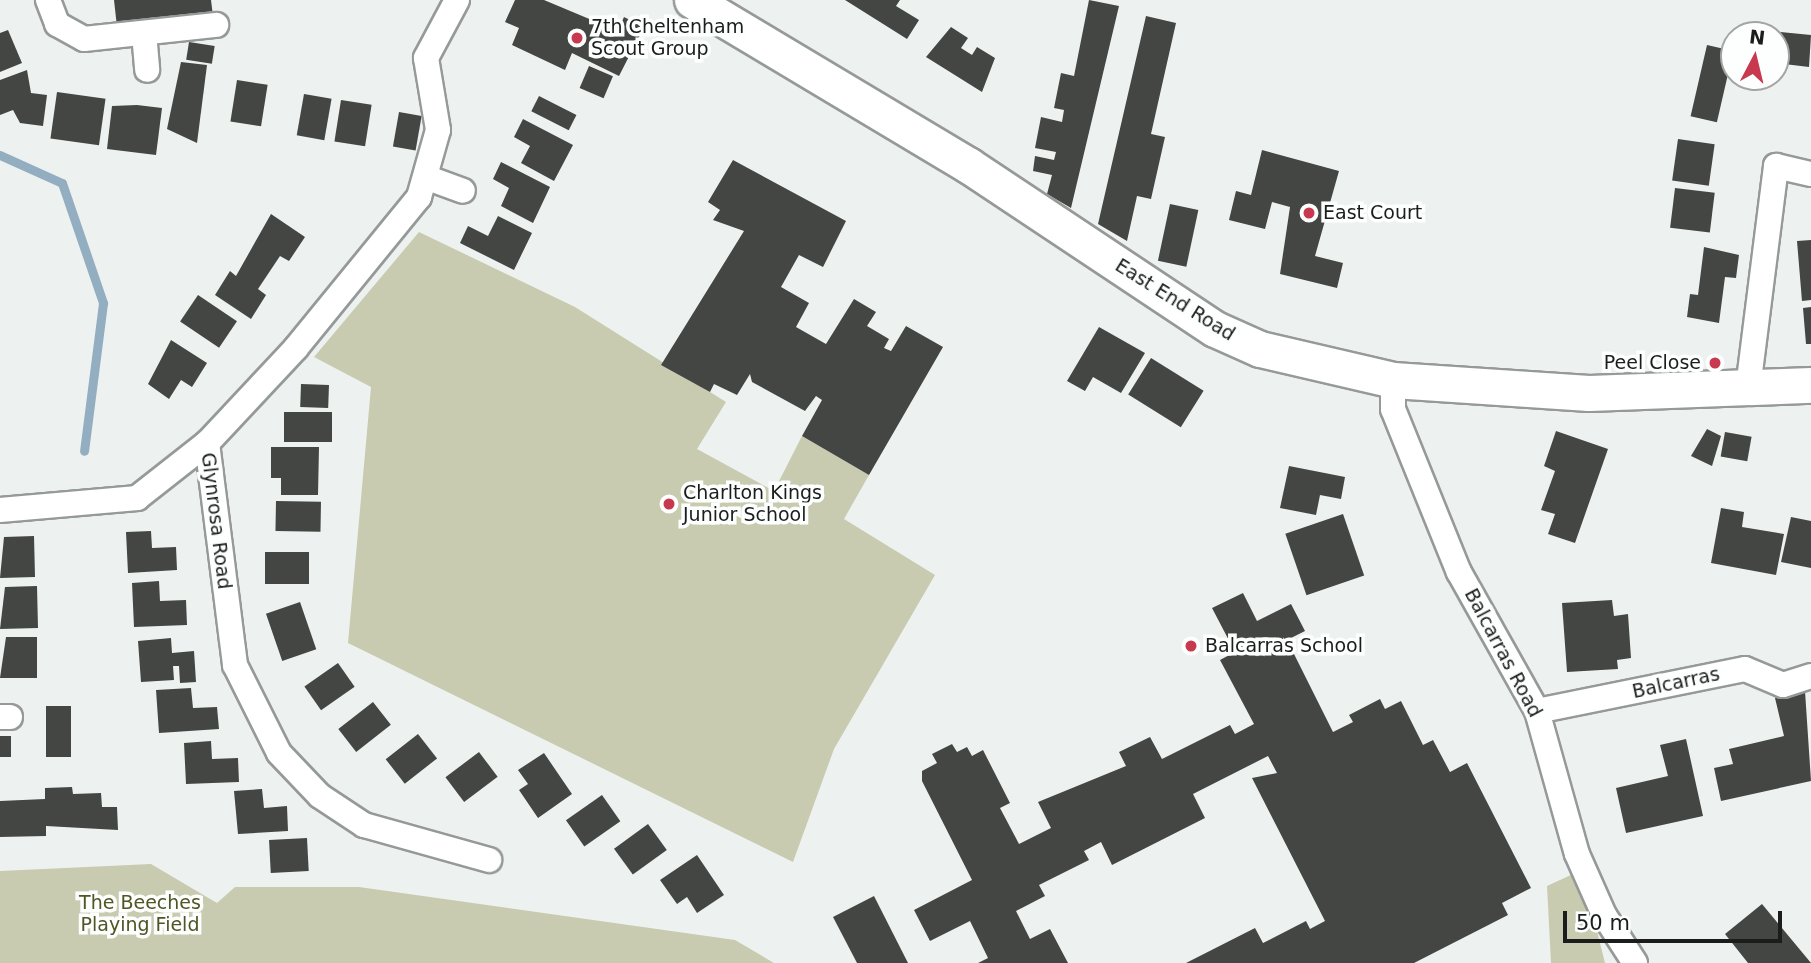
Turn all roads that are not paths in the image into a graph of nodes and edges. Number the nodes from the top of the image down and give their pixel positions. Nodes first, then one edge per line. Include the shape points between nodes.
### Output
1 (48, 0) edge
2 (457, 0) edge
3 (692, 0) edge
4 (216, 25) dead end
5 (144, 33) junction
6 (147, 70) dead end
7 (1811, 174) edge
8 (428, 178) junction
9 (463, 191) dead end
10 (1393, 380) junction
11 (1811, 385) edge
12 (1748, 388) junction
13 (207, 443) junction
14 (0, 510) edge
15 (1811, 676) edge
16 (1537, 711) junction
17 (489, 860) dead end
18 (1635, 963) edge

1 - 5 street via 57,24 74,36
2 - 8 street, Glynrosa Road via 426,58 438,130
3 - 10 street, East End Road via 968,165 1215,329 1298,362
4 - 5 street
5 - 6 street
7 - 12 street via 1776,166
8 - 9 street
8 - 13 street, Glynrosa Road via 402,223
10 - 12 street, East End Road via 1589,393
10 - 16 street, Balcarras Road via 1393,409 1459,572
11 - 12 street, East End Road
13 - 14 street via 137,498
13 - 17 street, Glynrosa Road via 235,665 279,753 320,796 364,825
15 - 16 street, Balcarras via 1783,685 1745,669
16 - 18 street, Balcarras Road via 1570,834 1604,915

